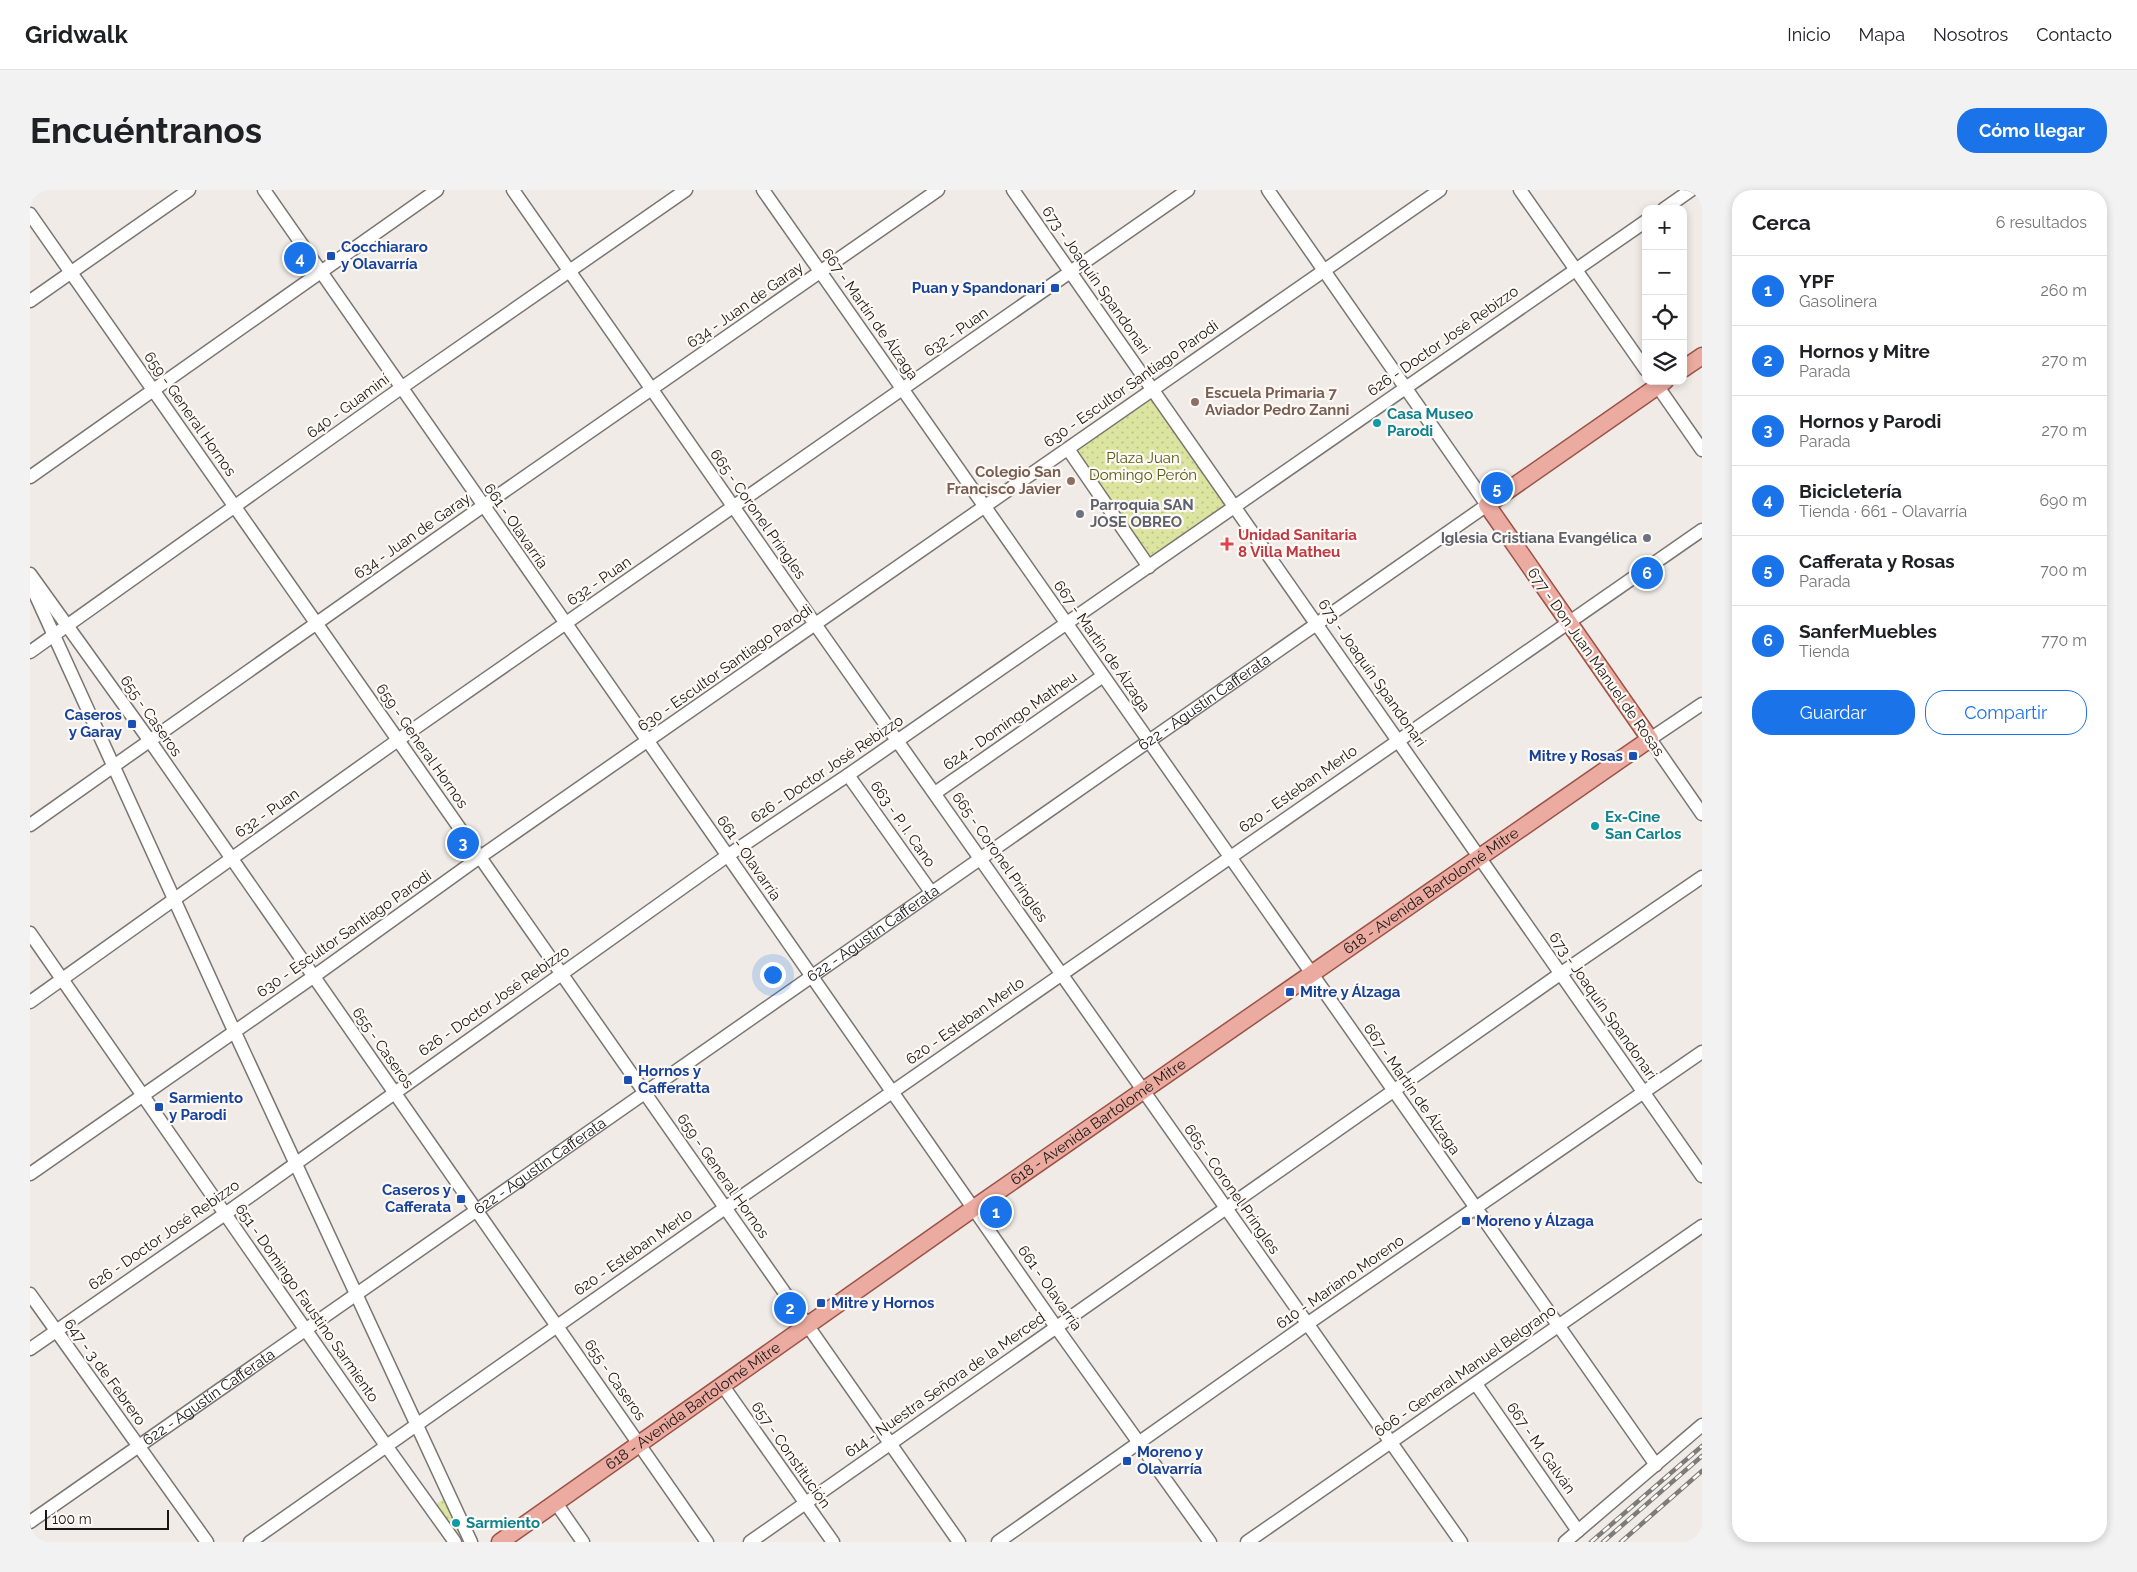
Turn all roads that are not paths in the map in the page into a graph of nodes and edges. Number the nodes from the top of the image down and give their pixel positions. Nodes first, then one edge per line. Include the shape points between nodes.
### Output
1 (189, 190) edge
2 (264, 190) edge
3 (437, 190) edge
4 (513, 190) edge
5 (686, 190) edge
6 (763, 190) edge
7 (938, 190) edge
8 (1013, 190) edge
9 (1188, 190) edge
10 (1268, 190) edge
11 (1440, 190) edge
12 (1520, 190) edge
13 (1691, 190) edge
14 (1670, 205) edge
15 (30, 214) edge
16 (1642, 224) edge
17 (1576, 269) junction
18 (1324, 270) junction
19 (71, 272) junction
20 (321, 272) junction
21 (570, 272) junction
22 (820, 272) junction
23 (1071, 272) junction
24 (30, 301) edge
25 (1702, 356) edge
26 (1642, 364) edge
27 (1687, 366) edge
28 (1656, 385) edge
29 (1660, 385) edge
30 (1405, 387) junction
31 (401, 388) junction
32 (1152, 388) junction
33 (652, 389) junction
34 (903, 389) junction
35 (154, 390) junction
36 (1068, 448) junction
37 (1702, 450) edge
38 (30, 477) edge
39 (1487, 505) junction
40 (483, 506) junction
41 (984, 506) junction
42 (1235, 506) junction
43 (235, 507) junction
44 (734, 507) junction
45 (1702, 530) edge
46 (1149, 567) junction
47 (30, 574) edge
48 (30, 583) edge
49 (1568, 622) junction
50 (1317, 623) junction
51 (318, 624) junction
52 (565, 624) junction
53 (815, 624) junction
54 (1066, 624) junction
55 (67, 626) junction
56 (54, 635) junction
57 (30, 652) edge
58 (1103, 676) junction
59 (1702, 704) edge
60 (398, 740) junction
61 (1148, 740) junction
62 (1398, 740) junction
63 (1650, 740) junction
64 (150, 741) junction
65 (648, 741) junction
66 (897, 741) junction
67 (114, 766) junction
68 (848, 775) junction
69 (935, 793) junction
70 (1702, 814) edge
71 (30, 825) edge
72 (727, 856) junction
73 (1229, 856) junction
74 (480, 858) junction
75 (980, 858) junction
76 (1480, 858) junction
77 (230, 859) junction
78 (1702, 878) edge
79 (931, 892) junction
80 (173, 900) junction
81 (30, 933) edge
82 (1062, 973) junction
83 (1311, 973) junction
84 (560, 974) junction
85 (1560, 974) junction
86 (811, 976) junction
87 (314, 977) junction
88 (62, 979) junction
89 (30, 1002) edge
90 (235, 1031) junction
91 (1702, 1052) edge
92 (892, 1091) junction
93 (1143, 1091) junction
94 (394, 1092) junction
95 (644, 1092) junction
96 (1394, 1092) junction
97 (1644, 1092) junction
98 (143, 1097) junction
99 (295, 1163) junction
100 (30, 1174) edge
101 (1702, 1176) edge
102 (725, 1208) junction
103 (974, 1208) junction
104 (1227, 1208) junction
105 (1476, 1208) junction
106 (476, 1209) junction
107 (225, 1214) junction
108 (1702, 1226) edge
109 (30, 1294) edge
110 (356, 1296) junction
111 (1307, 1324) junction
112 (808, 1325) junction
113 (557, 1326) junction
114 (1558, 1326) junction
115 (1056, 1327) junction
116 (306, 1330) junction
117 (56, 1331) junction
118 (30, 1349) edge
119 (1476, 1384) junction
120 (723, 1386) junction
121 (1702, 1425) edge
122 (417, 1426) junction
123 (890, 1443) junction
124 (1140, 1443) junction
125 (1391, 1443) junction
126 (640, 1445) junction
127 (139, 1447) junction
128 (387, 1447) junction
129 (1656, 1465) junction
130 (556, 1503) junction
131 (805, 1503) junction
132 (30, 1522) edge
133 (1578, 1531) junction
134 (1016, 1537) edge
135 (207, 1542) edge
136 (250, 1542) edge
137 (456, 1542) edge
138 (471, 1542) edge
139 (500, 1542) edge
140 (583, 1542) edge
141 (707, 1542) edge
142 (750, 1542) edge
143 (833, 1542) edge
144 (959, 1542) edge
145 (998, 1542) edge
146 (1210, 1542) edge
147 (1247, 1542) edge
148 (1461, 1542) edge
149 (1565, 1542) edge

1 - 19 street
2 - 20 street, 661 - Olavarría
3 - 20 street
4 - 21 street, 665 - Coronel Pringles
5 - 21 street, 640 - Guaminí
6 - 22 street, 667 - Martín de Álzaga
7 - 22 street, 634 - Juan de Garay
8 - 23 street, 673 - Joaquín Spandonari
9 - 23 street, 632 - Puan
10 - 18 street, 677 - Don Juan Manuel de Rosas
11 - 18 street, 630 - Escultor Santiago Parodi
12 - 17 street
13 - 14 street
15 - 19 street, 659 - General Hornos
16 - 17 street, 626 - Doctor José Rebizzo
17 - 26 street
17 - 30 street, 626 - Doctor José Rebizzo
18 - 30 street, 677 - Don Juan Manuel de Rosas
18 - 32 street, 630 - Escultor Santiago Parodi
19 - 24 street
19 - 35 street, 659 - General Hornos
20 - 31 street, 661 - Olavarría
20 - 35 street
21 - 31 street, 640 - Guaminí
21 - 33 street, 665 - Coronel Pringles
22 - 33 street, 634 - Juan de Garay
22 - 34 street, 667 - Martín de Álzaga
23 - 32 street, 673 - Joaquín Spandonari
23 - 34 street, 632 - Puan
25 - 27 main road
28 - 39 main road, 622 - Agustín Cafferata
29 - 37 street
30 - 39 street, 677 - Don Juan Manuel de Rosas
30 - 42 street, 626 - Doctor José Rebizzo
31 - 40 street, 661 - Olavarría
31 - 43 street, 640 - Guaminí
32 - 36 street, 630 - Escultor Santiago Parodi
32 - 42 street, 673 - Joaquín Spandonari
33 - 40 street, 634 - Juan de Garay
33 - 44 street, 665 - Coronel Pringles
34 - 41 street, 667 - Martín de Álzaga
34 - 44 street, 632 - Puan
35 - 38 street
35 - 43 street, 659 - General Hornos
36 - 41 street, 630 - Escultor Santiago Parodi
36 - 46 street
39 - 49 main road, 677 - Don Juan Manuel de Rosas
39 - 50 street, 622 - Agustín Cafferata
40 - 51 street, 634 - Juan de Garay
40 - 52 street, 661 - Olavarría
41 - 53 street, 630 - Escultor Santiago Parodi
41 - 54 street, 667 - Martín de Álzaga
42 - 46 street, 626 - Doctor José Rebizzo
42 - 50 street, 673 - Joaquín Spandonari
43 - 51 street, 659 - General Hornos
43 - 55 street, 640 - Guaminí
44 - 52 street, 632 - Puan
44 - 53 street, 665 - Coronel Pringles
45 - 49 street, 620 - Esteban Merlo
46 - 54 street, 626 - Doctor José Rebizzo
47 - 55 street, 655 - Caseros
48 - 56 street
49 - 62 street, 620 - Esteban Merlo
49 - 63 main road, 677 - Don Juan Manuel de Rosas
50 - 61 street, 622 - Agustín Cafferata
50 - 62 street, 673 - Joaquín Spandonari
51 - 60 street, 659 - General Hornos
51 - 64 street, 634 - Juan de Garay
52 - 60 street, 632 - Puan
52 - 65 street, 661 - Olavarría
53 - 65 street, 630 - Escultor Santiago Parodi
53 - 66 street, 665 - Coronel Pringles
54 - 58 street, 667 - Martín de Álzaga
54 - 66 street, 626 - Doctor José Rebizzo
55 - 56 street, 640 - Guaminí
55 - 64 street, 655 - Caseros
56 - 57 street, 640 - Guaminí
56 - 67 street
58 - 61 street, 667 - Martín de Álzaga
58 - 69 street, 624 - Domingo Matheu
59 - 63 street
60 - 74 street, 659 - General Hornos
60 - 77 street, 632 - Puan
61 - 73 street, 667 - Martín de Álzaga
61 - 75 street, 622 - Agustín Cafferata
62 - 73 street, 620 - Esteban Merlo
62 - 76 street, 673 - Joaquín Spandonari
63 - 70 street, 677 - Don Juan Manuel de Rosas
63 - 76 main road, 618 - Avenida Bartolomé Mitre
64 - 67 street, 634 - Juan de Garay
64 - 77 street, 655 - Caseros
65 - 72 street, 661 - Olavarría
65 - 74 street, 630 - Escultor Santiago Parodi
66 - 68 street, 626 - Doctor José Rebizzo
66 - 69 street, 665 - Coronel Pringles
67 - 71 street, 634 - Juan de Garay
67 - 80 street
68 - 72 street, 626 - Doctor José Rebizzo
68 - 79 street, 663 - P. I. Cano
69 - 75 street, 665 - Coronel Pringles
72 - 84 street, 626 - Doctor José Rebizzo
72 - 86 street, 661 - Olavarría
73 - 82 street, 620 - Esteban Merlo
73 - 83 street, 667 - Martín de Álzaga
74 - 84 street, 659 - General Hornos
74 - 87 street, 630 - Escultor Santiago Parodi
75 - 79 street, 622 - Agustín Cafferata
75 - 82 street, 665 - Coronel Pringles
76 - 83 main road, 618 - Avenida Bartolomé Mitre
76 - 85 street, 673 - Joaquín Spandonari
77 - 80 street, 632 - Puan
77 - 87 street, 655 - Caseros
78 - 85 street, 614 - Nuestra Señora de la Merced
79 - 86 street, 622 - Agustín Cafferata
80 - 88 street, 632 - Puan
80 - 90 street
81 - 88 street, 651 - Domingo Faustino Sarmiento
82 - 92 street, 620 - Esteban Merlo
82 - 93 street, 665 - Coronel Pringles
83 - 93 main road, 618 - Avenida Bartolomé Mitre
83 - 96 street, 667 - Martín de Álzaga
84 - 94 street, 626 - Doctor José Rebizzo
84 - 95 street, 659 - General Hornos
85 - 96 street, 614 - Nuestra Señora de la Merced
85 - 97 street, 673 - Joaquín Spandonari
86 - 92 street, 661 - Olavarría
86 - 95 street, 622 - Agustín Cafferata
87 - 90 street, 630 - Escultor Santiago Parodi
87 - 94 street, 655 - Caseros
88 - 89 street, 632 - Puan
88 - 98 street, 651 - Domingo Faustino Sarmiento
90 - 98 street, 630 - Escultor Santiago Parodi
90 - 99 street
91 - 97 street, 610 - Mariano Moreno
92 - 102 street, 620 - Esteban Merlo
92 - 103 street, 661 - Olavarría
93 - 103 main road, 618 - Avenida Bartolomé Mitre
93 - 104 street, 665 - Coronel Pringles
94 - 99 street, 626 - Doctor José Rebizzo
94 - 106 street, 655 - Caseros
95 - 102 street, 659 - General Hornos
95 - 106 street, 622 - Agustín Cafferata
96 - 104 street, 614 - Nuestra Señora de la Merced
96 - 105 street, 667 - Martín de Álzaga
97 - 101 street, 673 - Joaquín Spandonari
97 - 105 street, 610 - Mariano Moreno
98 - 100 street, 630 - Escultor Santiago Parodi
98 - 107 street, 651 - Domingo Faustino Sarmiento
99 - 107 street, 626 - Doctor José Rebizzo
99 - 110 street
102 - 112 street, 659 - General Hornos
102 - 113 street, 620 - Esteban Merlo
103 - 112 main road, 618 - Avenida Bartolomé Mitre
103 - 115 street, 661 - Olavarría
104 - 111 street, 665 - Coronel Pringles
104 - 115 street, 614 - Nuestra Señora de la Merced
105 - 111 street, 610 - Mariano Moreno
105 - 114 street, 667 - Martín de Álzaga
106 - 110 street, 622 - Agustín Cafferata
106 - 113 street, 655 - Caseros
107 - 116 street, 651 - Domingo Faustino Sarmiento
107 - 117 street, 626 - Doctor José Rebizzo
108 - 114 street, 606 - General Manuel Belgrano
109 - 117 street, 647 - 3 de Febrero
110 - 116 street, 622 - Agustín Cafferata
110 - 122 street
111 - 124 street, 610 - Mariano Moreno
111 - 125 street, 665 - Coronel Pringles
112 - 120 main road, 618 - Avenida Bartolomé Mitre
112 - 123 street, 659 - General Hornos
113 - 122 street, 620 - Esteban Merlo
113 - 126 street, 655 - Caseros
114 - 119 street, 606 - General Manuel Belgrano
114 - 129 street, 667 - Martín de Álzaga
115 - 123 street, 614 - Nuestra Señora de la Merced
115 - 124 street, 661 - Olavarría
116 - 127 street, 622 - Agustín Cafferata
116 - 128 street, 651 - Domingo Faustino Sarmiento
117 - 118 street, 626 - Doctor José Rebizzo
117 - 127 street, 647 - 3 de Febrero
119 - 125 street, 606 - General Manuel Belgrano
119 - 133 street, 667 - M. Galván
120 - 126 main road, 618 - Avenida Bartolomé Mitre
120 - 131 street, 657 - Constitución
121 - 129 street
122 - 128 street, 620 - Esteban Merlo
122 - 138 street
123 - 131 street, 614 - Nuestra Señora de la Merced
123 - 144 street, 659 - General Hornos
124 - 134 street, 610 - Mariano Moreno
124 - 146 street, 661 - Olavarría
125 - 147 street, 606 - General Manuel Belgrano
125 - 148 street, 665 - Coronel Pringles
126 - 130 main road, 618 - Avenida Bartolomé Mitre
126 - 141 street, 655 - Caseros
127 - 132 street, 622 - Agustín Cafferata
127 - 135 street, 647 - 3 de Febrero
128 - 136 street, 620 - Esteban Merlo
128 - 137 street, 651 - Domingo Faustino Sarmiento
129 - 133 street
130 - 139 main road, 618 - Avenida Bartolomé Mitre
130 - 140 street
131 - 142 street, 614 - Nuestra Señora de la Merced
131 - 143 street, 657 - Constitución
133 - 149 street
134 - 145 street, 610 - Mariano Moreno

